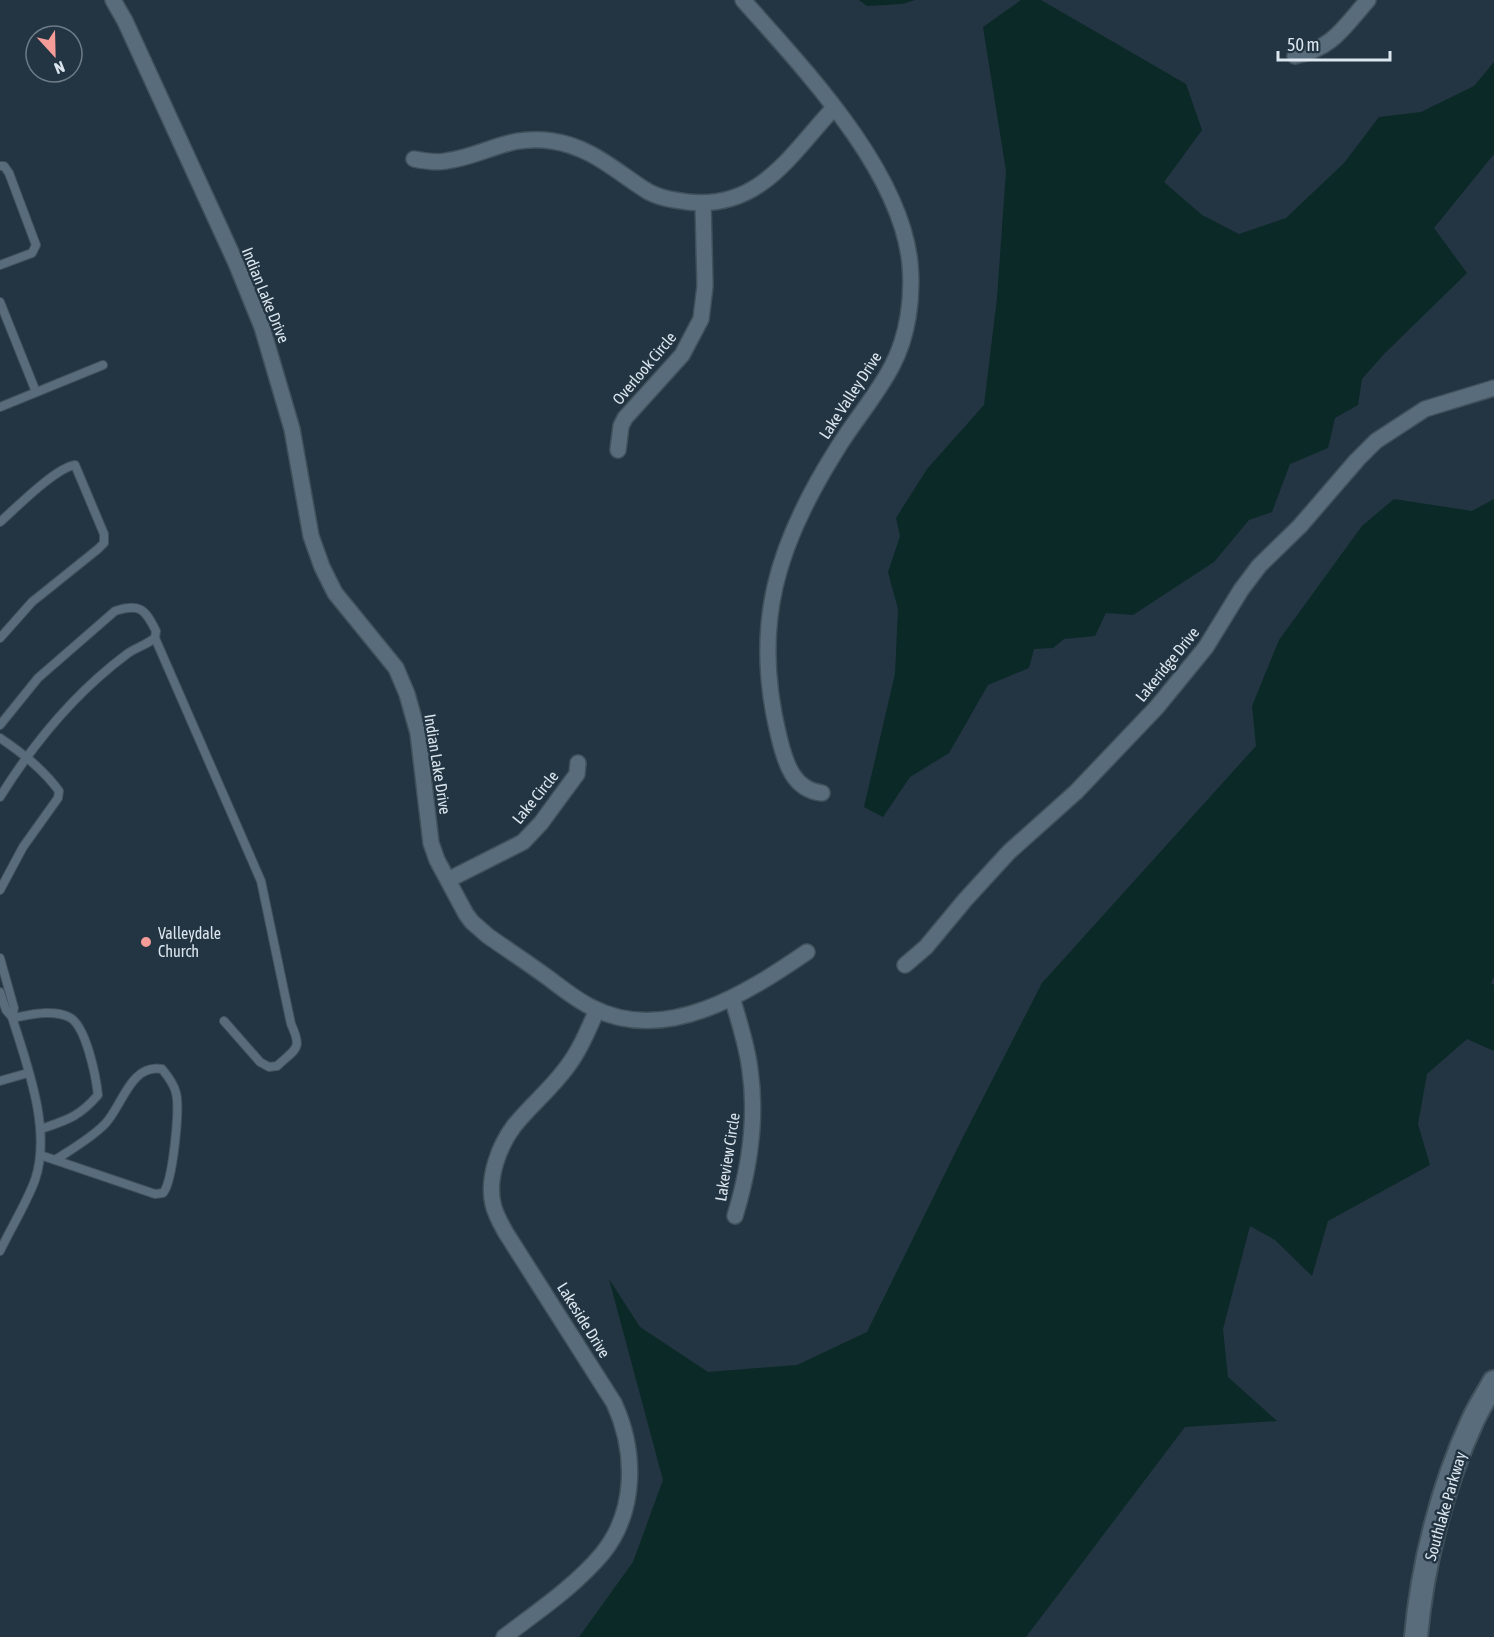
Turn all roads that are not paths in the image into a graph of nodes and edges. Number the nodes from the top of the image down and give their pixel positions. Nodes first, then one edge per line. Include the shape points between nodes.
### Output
1 (113, 0) edge
2 (743, 0) edge
3 (1368, 0) edge
4 (1295, 56) dead end
5 (834, 108) junction
6 (414, 159) dead end
7 (0, 166) edge
8 (703, 203) junction
9 (0, 265) edge
10 (0, 303) edge
11 (103, 365) dead end
12 (1494, 388) edge
13 (36, 392) junction
14 (0, 407) edge
15 (618, 450) dead end
16 (0, 522) edge
17 (0, 621) edge
18 (8, 629) junction
19 (0, 638) edge
20 (155, 638) junction
21 (0, 725) edge
22 (0, 738) edge
23 (27, 757) junction
24 (578, 763) dead end
25 (822, 793) dead end
26 (0, 797) edge
27 (448, 880) junction
28 (0, 890) edge
29 (807, 952) dead end
30 (0, 958) edge
31 (905, 965) dead end
32 (0, 992) edge
33 (732, 998) junction
34 (597, 1010) junction
35 (13, 1018) junction
36 (224, 1021) dead end
37 (28, 1072) junction
38 (0, 1081) edge
39 (41, 1129) junction
40 (40, 1155) junction
41 (55, 1160) junction
42 (735, 1216) dead end
43 (0, 1251) edge
44 (1494, 1382) edge
45 (504, 1637) edge
46 (1416, 1637) edge

1 - 27 street, Indian Lake Drive via 262,327 292,429 310,536 321,567 334,593 396,668 407,694 422,750 431,843
2 - 5 street, Lake Valley Drive
3 - 4 street via 1331,41 1320,49
5 - 8 street via 787,163 761,184 732,198
5 - 25 street, Lake Valley Drive via 898,211 908,248 911,289 908,320 892,366 814,486 775,583 768,624 768,682 774,718 796,780 804,788
6 - 8 street via 444,162 509,142 554,141 601,158 654,195
7 - 9 lane via 9,173 36,245 32,252
8 - 15 street, Overlook Circle via 705,286 701,319 682,355 625,417
10 - 13 lane
11 - 13 lane
12 - 31 street, Lakeridge Drive via 1425,409 1376,441 1259,566 1202,652 1157,707 1076,792 1009,852 926,947
13 - 14 lane
16 - 18 lane via 47,481 75,465 104,534 104,543 98,549 32,602
17 - 18 lane
18 - 19 lane
20 - 21 lane via 156,631 140,608 129,606 115,611 38,678
20 - 23 lane via 128,653 95,682
20 - 36 lane via 261,881 297,1047 277,1066 269,1066 260,1062
22 - 23 lane
23 - 26 lane
23 - 28 lane via 51,779 59,791 58,798 23,847
24 - 27 street, Lake Circle via 577,774 566,790 523,842
27 - 34 street, Indian Lake Drive via 466,914 488,936
29 - 33 street, Indian Lake Drive
30 - 35 lane via 14,1008
32 - 35 lane
33 - 34 street, Indian Lake Drive via 704,1010 661,1020 640,1021
33 - 42 street, Lakeview Circle via 745,1041 753,1099 750,1145
34 - 45 street, Lakeside Drive via 567,1067 505,1141 491,1192 502,1226 614,1402 629,1449 628,1489 622,1516 602,1553 575,1581
35 - 37 lane
35 - 39 lane via 34,1014 69,1017 78,1025 95,1074 98,1095 85,1110
37 - 38 lane
37 - 39 lane
39 - 40 lane
40 - 41 lane
40 - 43 lane via 35,1180
41 - 41 lane via 155,1194 163,1193 171,1177 178,1105 167,1075 153,1067 135,1078 105,1124
44 - 46 street, Southlake Parkway via 1461,1447 1437,1520

